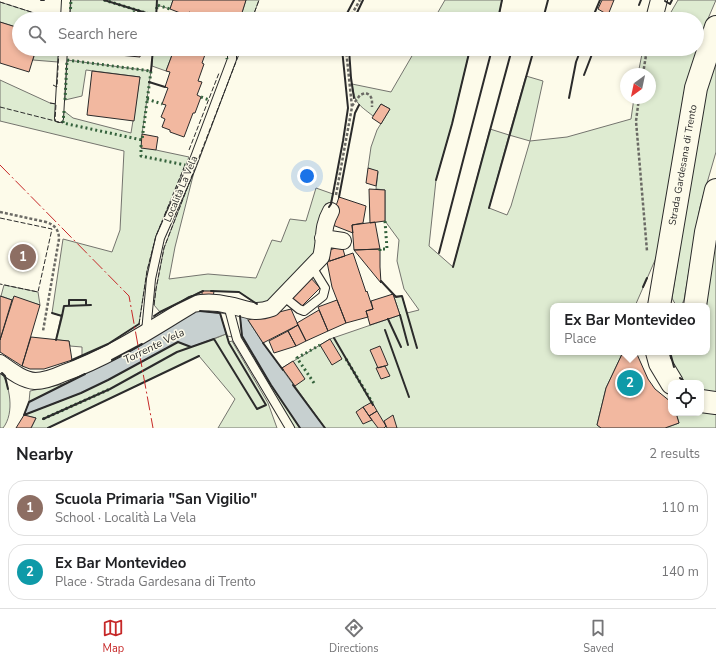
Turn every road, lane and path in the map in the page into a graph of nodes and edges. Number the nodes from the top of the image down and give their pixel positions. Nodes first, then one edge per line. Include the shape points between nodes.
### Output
1 (66, 0) edge
2 (360, 0) edge
3 (659, 0) edge
4 (65, 12) edge
5 (353, 12) edge
6 (656, 12) edge
7 (716, 27) edge
8 (63, 56) edge
9 (232, 56) edge
10 (347, 56) edge
11 (646, 56) edge
12 (644, 68) edge
13 (638, 104) edge
14 (352, 107) junction
15 (372, 107) dead end
16 (59, 118) dead end
17 (716, 190) edge
18 (331, 211) joint
19 (0, 212) edge
20 (323, 238) junction
21 (343, 241) dead end
22 (647, 252) dead end
23 (312, 267) junction
24 (283, 296) junction
25 (660, 303) edge
26 (695, 303) edge
27 (229, 310) junction
28 (43, 331) dead end
29 (146, 332) junction
30 (658, 355) edge
31 (0, 363) edge
32 (670, 380) edge
33 (704, 401) edge
34 (716, 403) edge
35 (290, 428) edge

1 - 4 lane
2 - 5 path
3 - 6 street
7 - 25 main road, Strada Gardesana di Trento via 696,88
8 - 16 lane
9 - 29 lane, Località La Vela via 191,168 160,238 151,279
10 - 14 path
11 - 12 path
13 - 22 path via 636,121
14 - 15 path via 360,95 365,93 370,95
14 - 18 path
17 - 26 main road via 706,232
18 - 20 street via 325,223
19 - 28 path via 46,222 58,231 59,239
20 - 21 street
20 - 23 street via 321,257
23 - 24 street
23 - 24 lane via 325,288 323,296 304,311
24 - 27 street via 272,308 265,310
27 - 29 street via 206,303 193,304
27 - 35 lane via 237,339
29 - 31 street via 81,367 46,380 34,381 22,377
30 - 32 main road
33 - 34 main road

